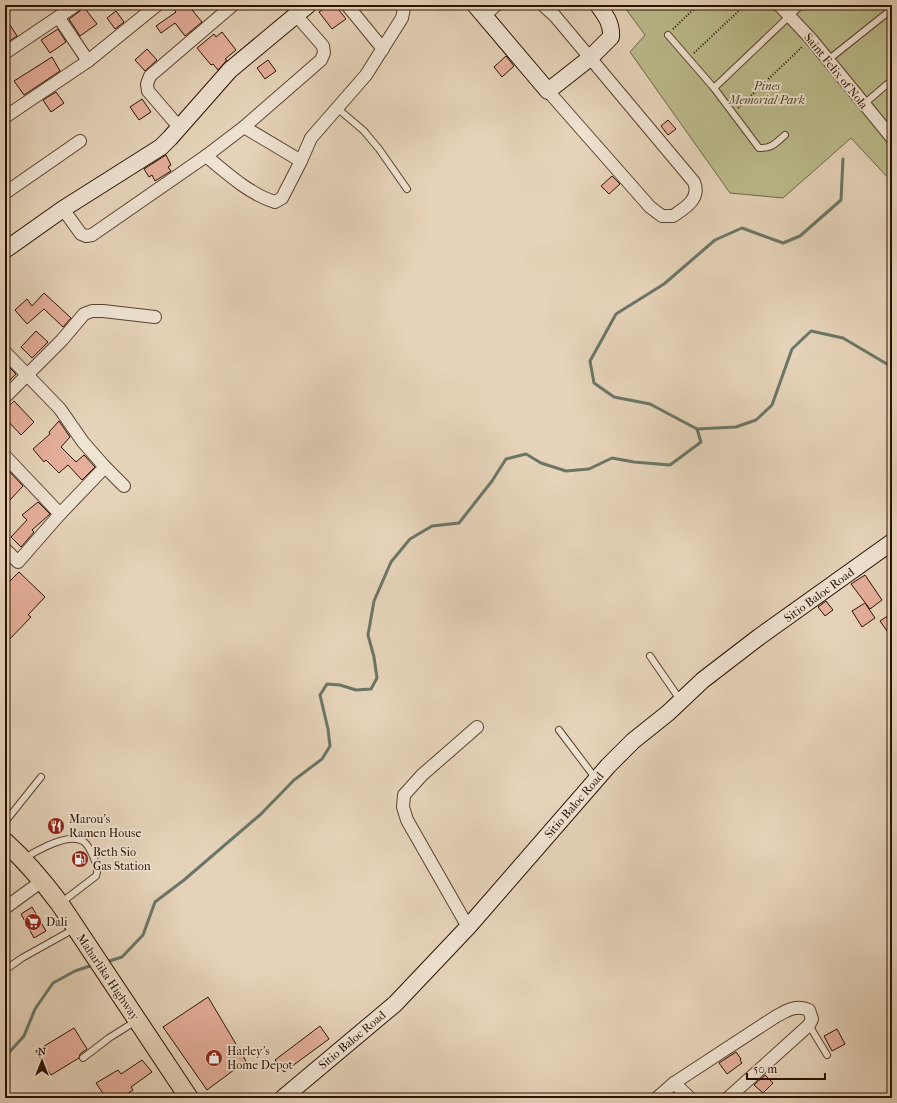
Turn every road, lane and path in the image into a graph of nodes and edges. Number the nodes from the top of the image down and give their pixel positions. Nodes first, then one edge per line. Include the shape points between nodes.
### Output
1 (76, 5) edge
2 (157, 5) edge
3 (233, 5) edge
4 (347, 5) edge
5 (402, 5) edge
6 (496, 5) edge
7 (543, 5) edge
8 (598, 5) edge
9 (698, 5) edge
10 (746, 5) edge
11 (779, 5) edge
12 (801, 5) edge
13 (892, 9) edge
14 (302, 10) edge
15 (480, 10) edge
16 (790, 16) junction
17 (59, 18) junction
18 (668, 35) joint
19 (811, 39) junction
20 (383, 49) junction
21 (5, 53) edge
22 (688, 57) junction
23 (590, 58) junction
24 (828, 60) junction
25 (88, 61) junction
26 (892, 80) edge
27 (714, 88) junction
28 (548, 91) junction
29 (864, 104) junction
30 (337, 108) junction
31 (733, 113) junction
32 (5, 117) edge
33 (244, 126) junction
34 (179, 127) junction
35 (785, 135) dead end
36 (892, 138) edge
37 (80, 141) dead end
38 (206, 156) junction
39 (301, 161) junction
40 (407, 189) dead end
41 (5, 193) edge
42 (63, 209) junction
43 (5, 250) edge
44 (155, 317) dead end
45 (5, 352) edge
46 (27, 374) junction
47 (5, 397) edge
48 (5, 456) edge
49 (105, 467) junction
50 (124, 486) dead end
51 (60, 514) junction
52 (892, 542) edge
53 (5, 549) edge
54 (650, 656) dead end
55 (681, 701) junction
56 (477, 727) dead end
57 (559, 730) dead end
58 (41, 777) dead end
59 (596, 779) junction
60 (5, 822) edge
61 (5, 842) edge
62 (24, 859) junction
63 (42, 881) junction
64 (60, 904) junction
65 (5, 908) edge
66 (468, 927) junction
67 (76, 928) junction
68 (5, 970) edge
69 (137, 1020) junction
70 (809, 1025) junction
71 (827, 1055) dead end
72 (83, 1058) dead end
73 (674, 1083) junction
74 (189, 1098) edge
75 (283, 1098) edge
76 (657, 1098) edge
77 (690, 1098) edge
78 (728, 1098) edge

1 - 17 street
2 - 25 street
3 - 34 street via 150,76 148,91
4 - 20 street
5 - 20 street via 402,18
6 - 15 street
7 - 23 street
8 - 23 street via 608,18 612,29 611,37
9 - 18 path
10 - 22 path
11 - 16 street, Saint Felix of Nola
12 - 16 lane
13 - 24 lane
14 - 33 street via 323,46 321,60
14 - 34 street via 230,70
15 - 28 street
16 - 19 street, Saint Felix of Nola
16 - 27 lane
17 - 21 street
17 - 25 street
18 - 22 lane
19 - 24 street, Saint Felix of Nola
19 - 31 path
20 - 30 street via 366,75
22 - 27 lane
23 - 28 street
23 - 28 street via 694,182 694,198 683,209 673,216 662,216 650,206
24 - 29 street, Saint Felix of Nola
25 - 32 street
26 - 29 lane
27 - 31 lane
29 - 36 street, Saint Felix of Nola
30 - 39 street via 311,138
30 - 40 lane via 364,131
31 - 35 lane via 759,148 766,149
33 - 38 street
33 - 39 street
34 - 42 street via 161,147
37 - 41 street
38 - 39 street via 244,186 275,202 282,198
38 - 42 street via 92,235 81,234
42 - 43 street
44 - 46 street via 103,311 84,314
45 - 46 street
46 - 47 street
46 - 49 street via 60,409
48 - 51 street
49 - 50 street
49 - 51 street
51 - 53 street via 18,562
52 - 55 street, Sitio Baloc Road via 702,680
54 - 55 lane
55 - 59 street, Sitio Baloc Road via 633,742
56 - 66 street via 422,775 404,796 403,807 407,820
57 - 59 lane
58 - 60 lane
59 - 66 street, Sitio Baloc Road
61 - 62 main road, Maharlika Highway
62 - 63 main road, Maharlika Highway
62 - 64 lane via 49,844 75,839 89,846 98,868 96,876
63 - 64 main road, Maharlika Highway
63 - 65 street
64 - 67 main road, Maharlika Highway
66 - 75 street, Sitio Baloc Road via 395,1004
67 - 68 lane
67 - 69 main road, Maharlika Highway
69 - 72 lane
69 - 74 main road, Maharlika Highway
70 - 71 lane
70 - 73 street via 812,1019 808,1010 802,1007 788,1010
70 - 78 street
73 - 76 street
73 - 77 street

